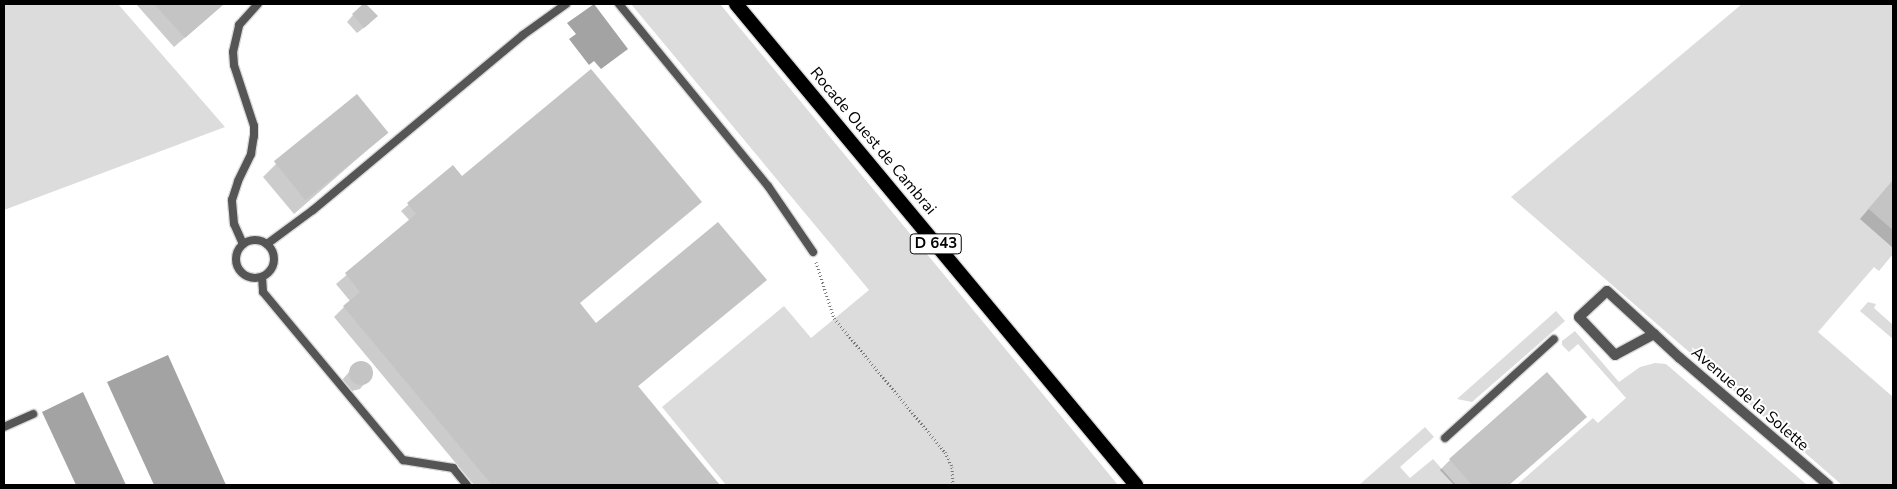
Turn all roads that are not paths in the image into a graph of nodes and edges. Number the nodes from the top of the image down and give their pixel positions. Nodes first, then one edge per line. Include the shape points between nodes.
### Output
1 (258, 4) edge
2 (566, 4) edge
3 (619, 4) edge
4 (736, 4) edge
5 (243, 244) junction
6 (267, 244) junction
7 (813, 252) road end
8 (262, 278) junction
9 (1654, 334) junction
10 (1554, 340) dead end
11 (33, 414) dead end
12 (4, 427) edge
13 (1445, 438) dead end
14 (467, 485) edge
15 (1136, 485) edge
16 (1828, 485) edge

1 - 5 lane via 239,25 233,52 254,131 251,154 232,200 234,224
2 - 6 lane via 523,35 313,210
3 - 7 lane via 768,186
4 - 15 highway, Rocade Ouest de Cambrai / D 643
5 - 6 lane via 255,240
5 - 8 lane via 236,254 237,266 244,276
6 - 8 lane via 273,254 273,265
8 - 14 lane via 263,292 403,460 453,468
9 - 9 street, Avenue de la Solette via 1607,291 1579,317 1615,355
9 - 16 street, Avenue de la Solette
10 - 13 lane
11 - 12 lane

